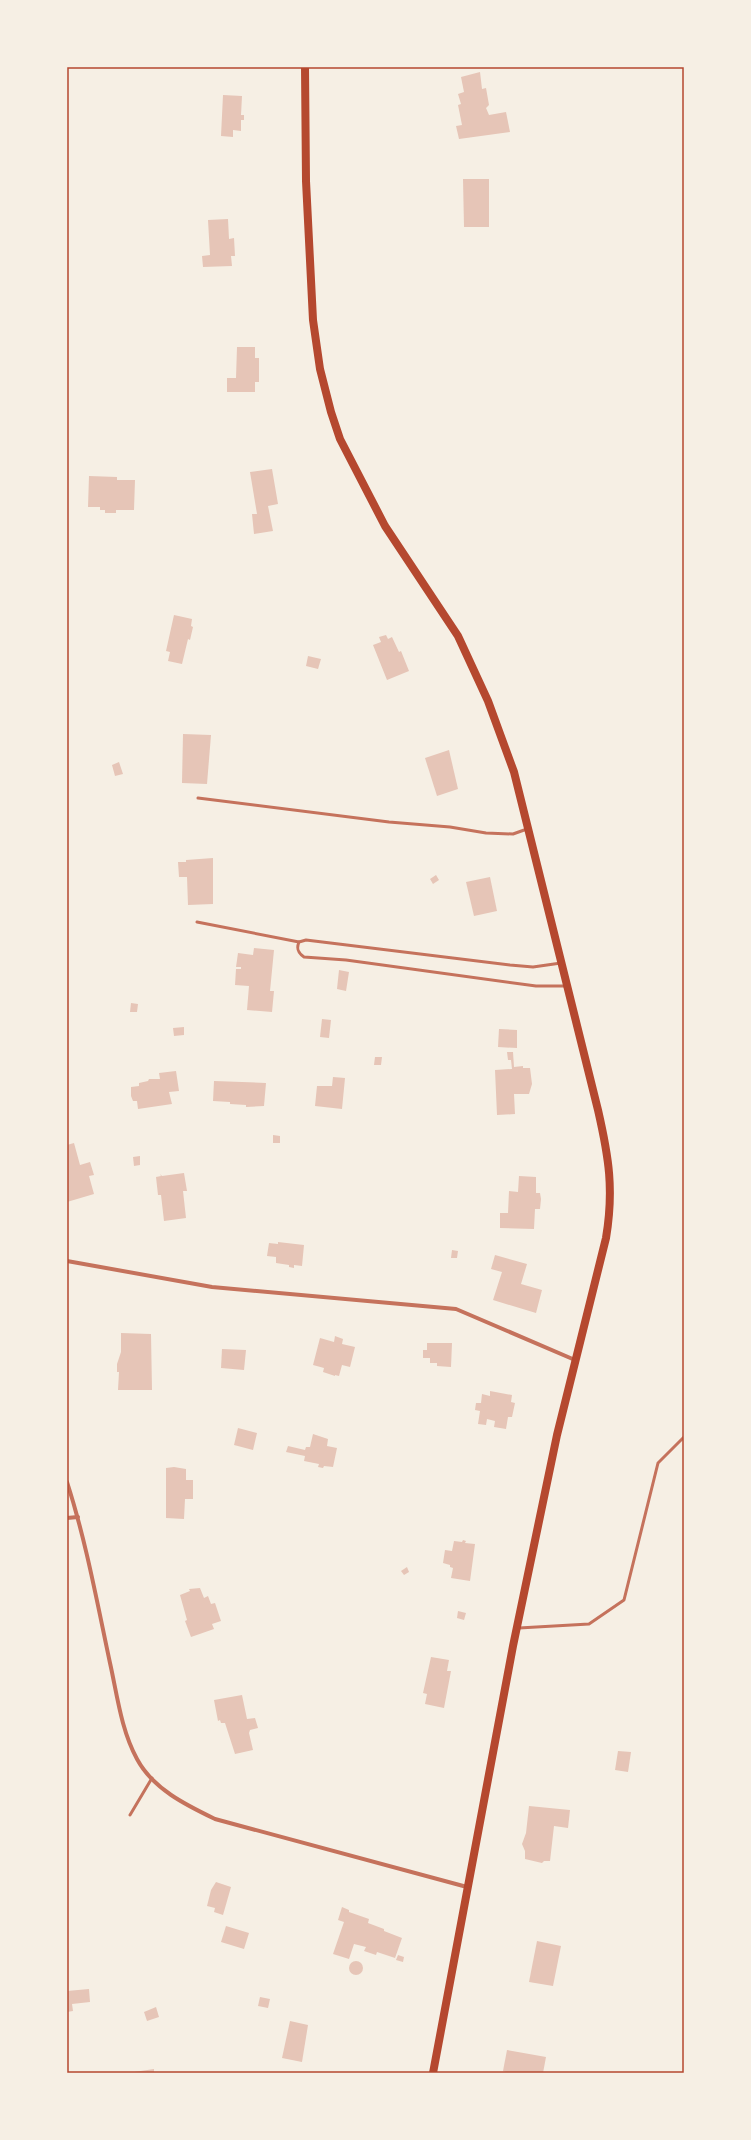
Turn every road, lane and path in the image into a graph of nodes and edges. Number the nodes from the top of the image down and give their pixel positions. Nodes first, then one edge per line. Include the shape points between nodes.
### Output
1 (306, 67) edge
2 (198, 798) dead end
3 (528, 829) junction
4 (197, 922) dead end
5 (299, 942) junction
6 (561, 963) junction
7 (567, 986) junction
8 (67, 1262) edge
9 (575, 1360) junction
10 (684, 1437) edge
11 (67, 1482) edge
12 (67, 1518) edge
13 (78, 1518) junction
14 (517, 1628) junction
15 (152, 1778) junction
16 (130, 1815) dead end
17 (467, 1887) junction
18 (433, 2073) edge

1 - 3 main road via 306,188 313,320 320,369 331,412 340,440 385,526 458,636 481,686 514,772
2 - 3 lane via 486,833 513,834
3 - 6 main road
4 - 5 lane
5 - 6 lane via 306,940 533,967
5 - 7 lane via 299,953 304,957 346,960 536,986
6 - 7 main road
7 - 9 main road via 607,1148 611,1183 606,1238
8 - 9 street via 212,1287 456,1309
9 - 14 main road
10 - 14 lane via 658,1463 624,1600 589,1624
11 - 13 street
12 - 13 street
13 - 15 street via 123,1721 137,1759
14 - 17 main road
15 - 16 lane
15 - 17 street via 185,1804 215,1819
17 - 18 main road

